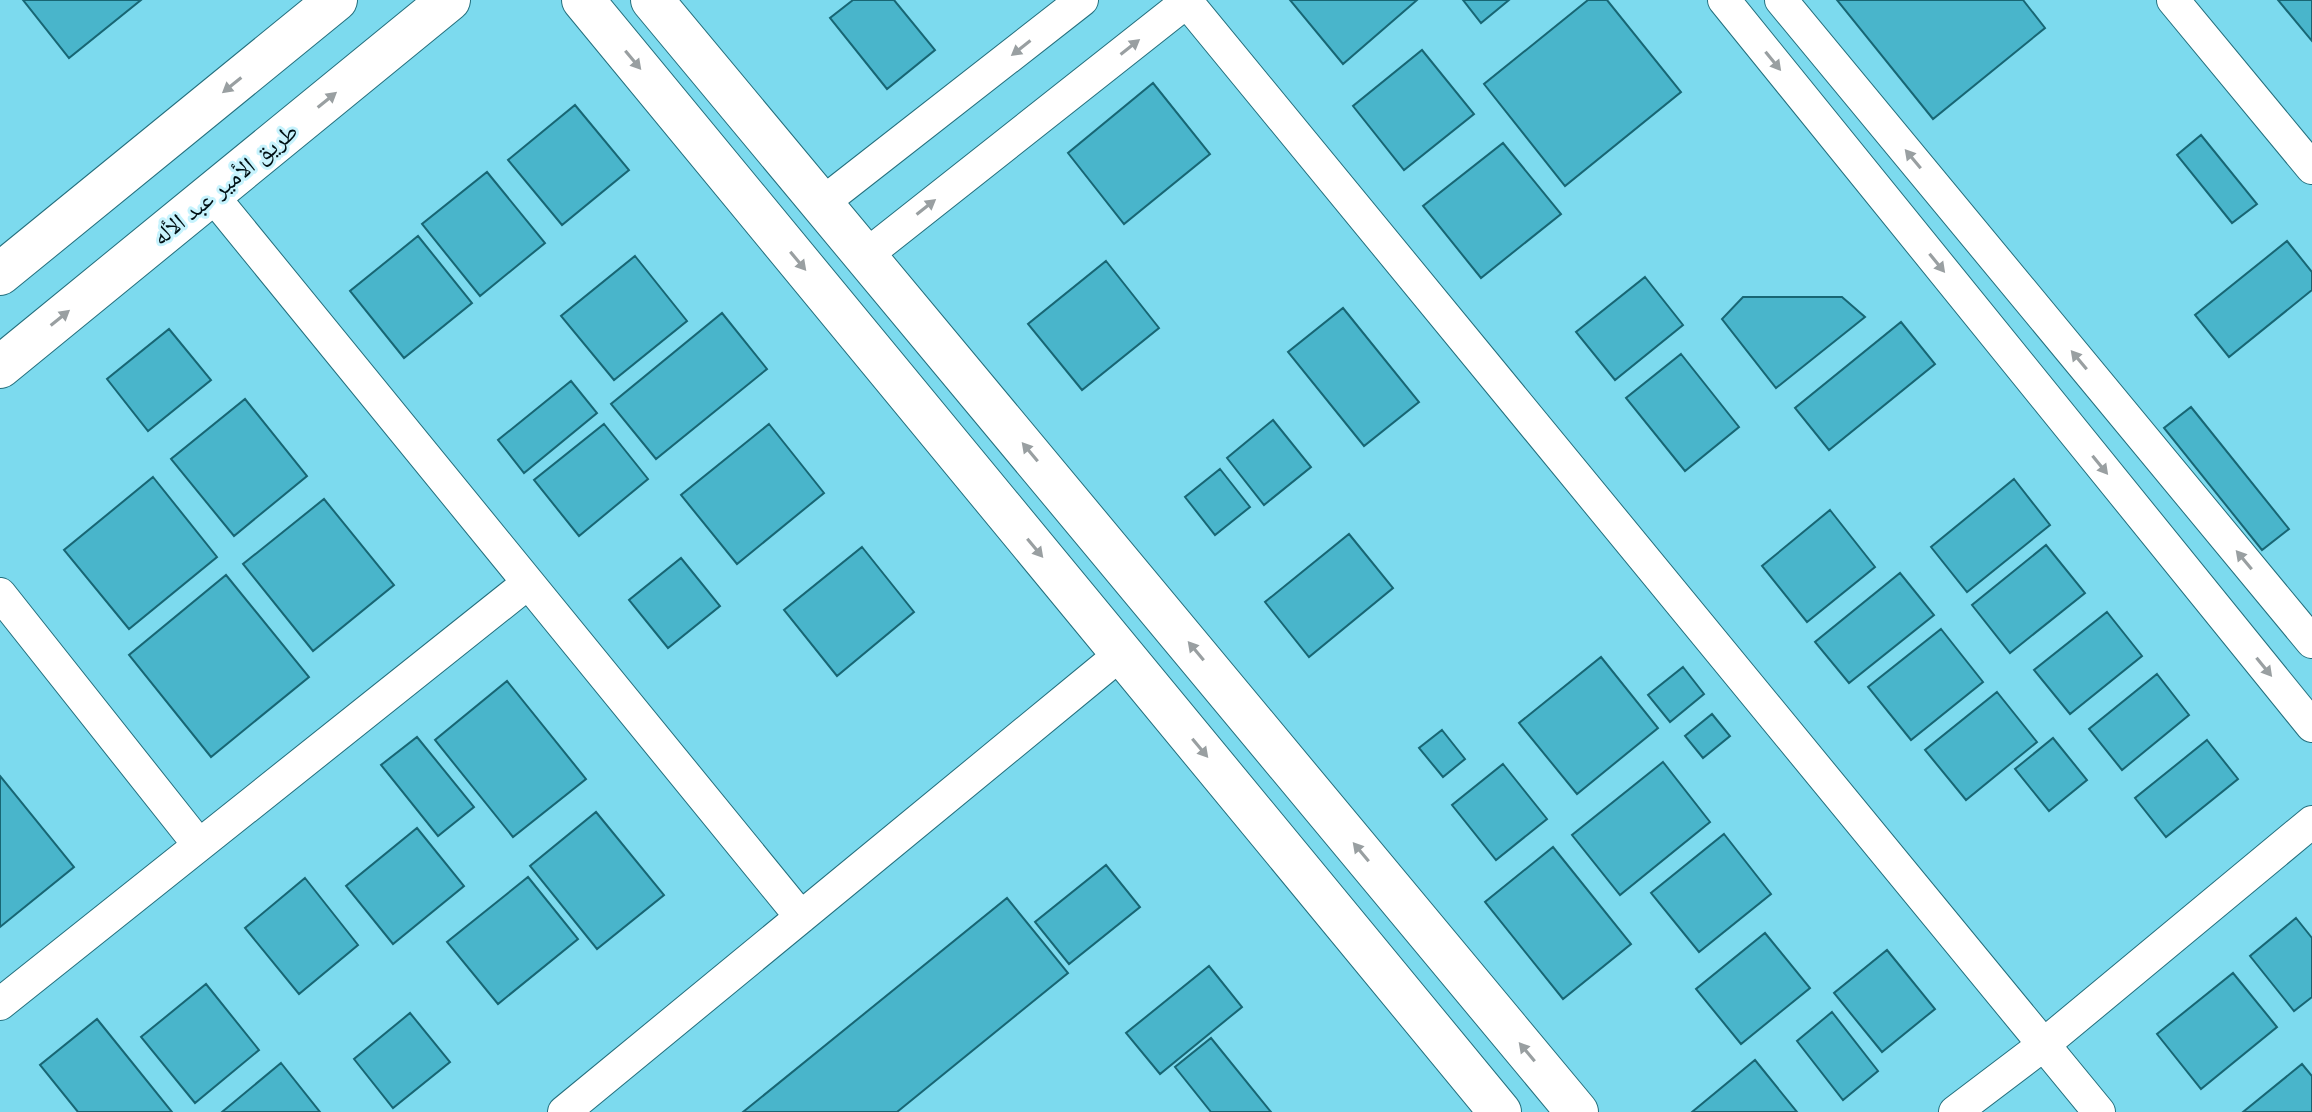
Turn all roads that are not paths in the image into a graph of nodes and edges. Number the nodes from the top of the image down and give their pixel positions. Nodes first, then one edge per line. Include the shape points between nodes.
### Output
1 (336, 0) edge
2 (449, 0) edge
3 (583, 0) edge
4 (652, 0) edge
5 (1082, 0) edge
6 (1724, 0) edge
7 (1781, 0) edge
8 (2173, 0) edge
9 (1188, 1) edge
10 (2312, 168) edge
11 (212, 195) junction
12 (821, 204) junction
13 (865, 256) junction
14 (0, 274) edge
15 (0, 367) edge
16 (528, 583) junction
17 (0, 594) edge
18 (2312, 642) edge
19 (1122, 653) junction
20 (2312, 726) edge
21 (2312, 822) edge
22 (199, 845) junction
23 (801, 917) junction
24 (0, 1004) edge
25 (2042, 1046) junction
26 (564, 1112) edge
27 (1500, 1112) edge
28 (1577, 1112) edge
29 (1955, 1112) edge
30 (2099, 1112) edge

1 -> 14 street
11 -> 2 street, طريق الأمير عبد الأله
3 -> 19 street
4 - 12 street
5 -> 12 street
6 -> 20 street
18 -> 7 street
8 - 10 street
13 -> 9 street
9 - 25 street
15 -> 11 street, طريق الأمير عبد الأله
11 - 16 street
12 - 13 street
28 -> 13 street
16 - 22 street
16 - 23 street
17 - 22 street
19 - 23 street
19 -> 27 street
21 - 25 street
22 - 24 street
23 - 26 street
25 - 29 street
25 - 30 street

